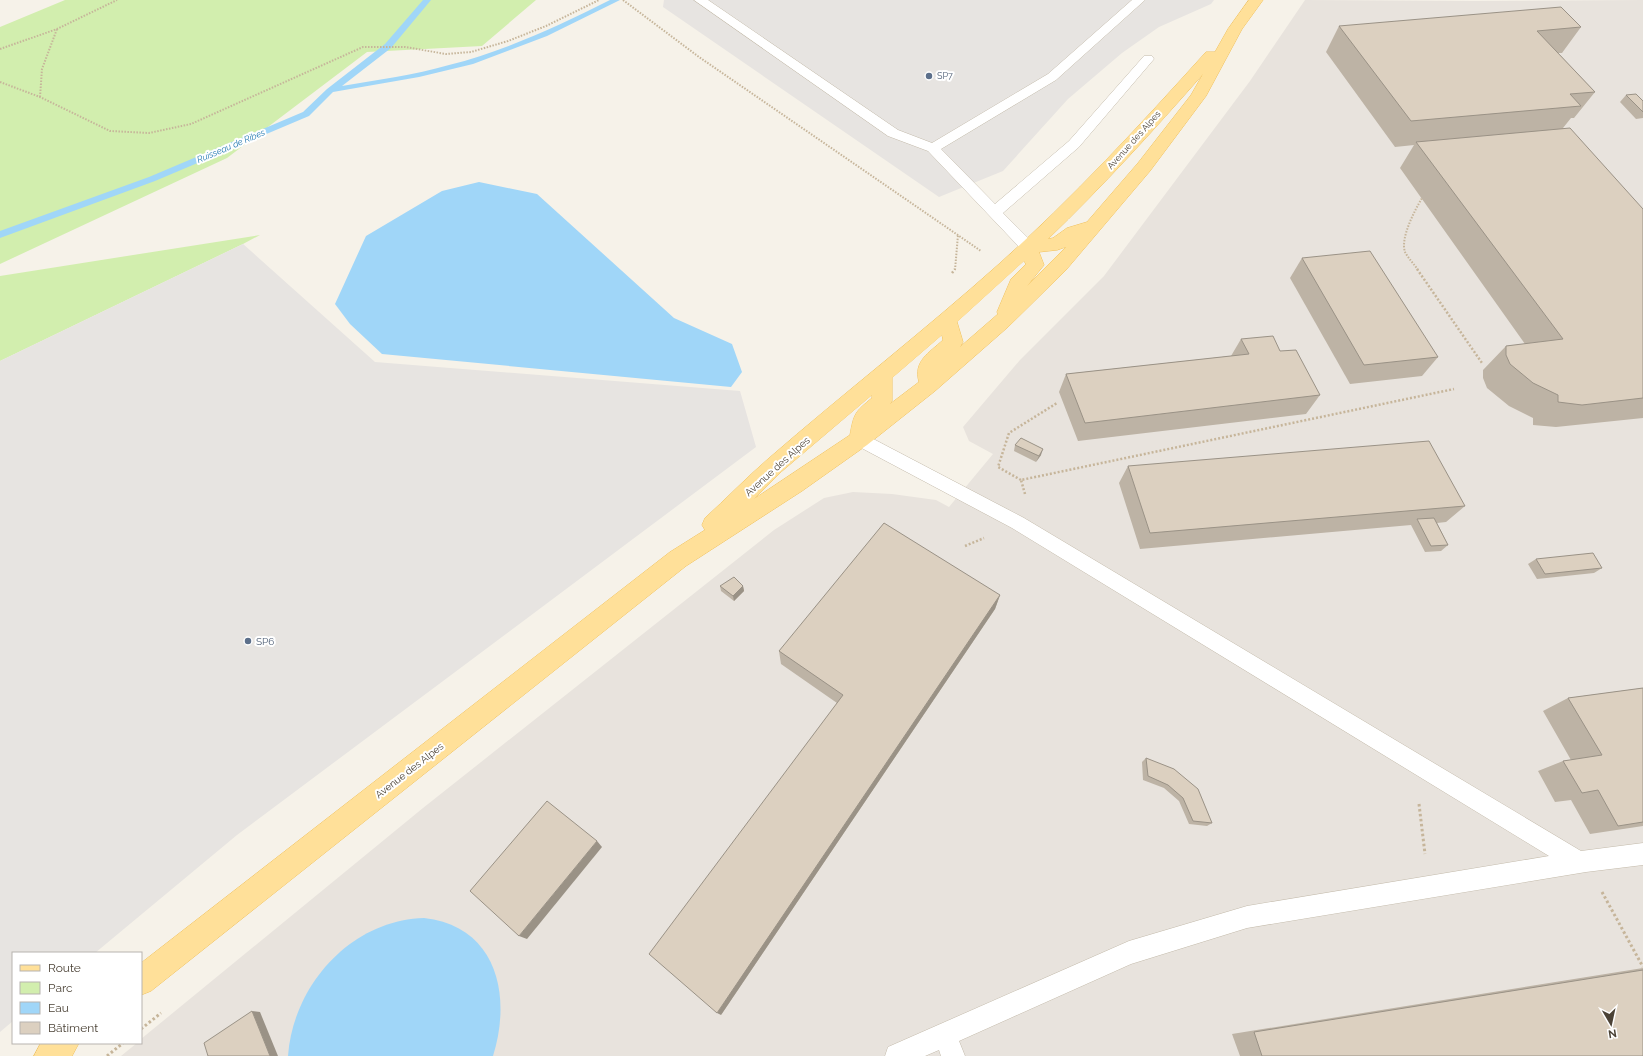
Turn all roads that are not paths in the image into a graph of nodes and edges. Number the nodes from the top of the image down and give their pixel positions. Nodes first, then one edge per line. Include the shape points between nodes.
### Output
1 (700, 0) edge
2 (1138, 0) edge
3 (1256, 0) edge
4 (1235, 29) junction
5 (1148, 59) dead end
6 (933, 148) junction
7 (995, 212) junction
8 (1094, 227) junction
9 (1028, 248) junction
10 (1006, 268) junction
11 (1018, 284) junction
12 (947, 320) junction
13 (1001, 322) junction
14 (882, 377) junction
15 (928, 386) junction
16 (860, 439) junction
17 (678, 559) junction
18 (1643, 854) edge
19 (1579, 862) junction
20 (142, 980) edge
21 (63, 1044) edge
22 (949, 1045) edge
23 (49, 1056) edge
24 (897, 1056) edge

1 - 6 lane via 893,133
2 - 6 lane via 1052,77
3 - 4 main road, Avenue des Alpes
4 - 8 main road, Avenue des Alpes via 1198,96
4 - 9 main road, Avenue des Alpes via 1125,151
5 - 7 lane via 1074,144
6 - 7 lane
7 - 9 lane
8 - 9 main road via 1073,232 1057,244
8 - 13 main road, Avenue des Alpes via 1039,287
9 - 10 main road, Avenue des Alpes
9 - 11 main road, Avenue des Alpes via 1035,265
10 - 11 main road
10 - 12 main road, Avenue des Alpes
11 - 13 main road, Avenue des Alpes
12 - 14 main road, Avenue des Alpes
12 - 15 main road via 953,342 927,367
13 - 15 main road, Avenue des Alpes
14 - 16 main road via 882,401 864,416
14 - 17 main road, Avenue des Alpes via 774,466
15 - 16 main road, Avenue des Alpes
16 - 17 main road, Avenue des Alpes via 794,485
16 - 19 lane via 1018,523
17 - 20 main road, Avenue des Alpes
18 - 19 lane
19 - 22 lane via 1247,917 1129,952
21 - 23 main road
22 - 24 lane

